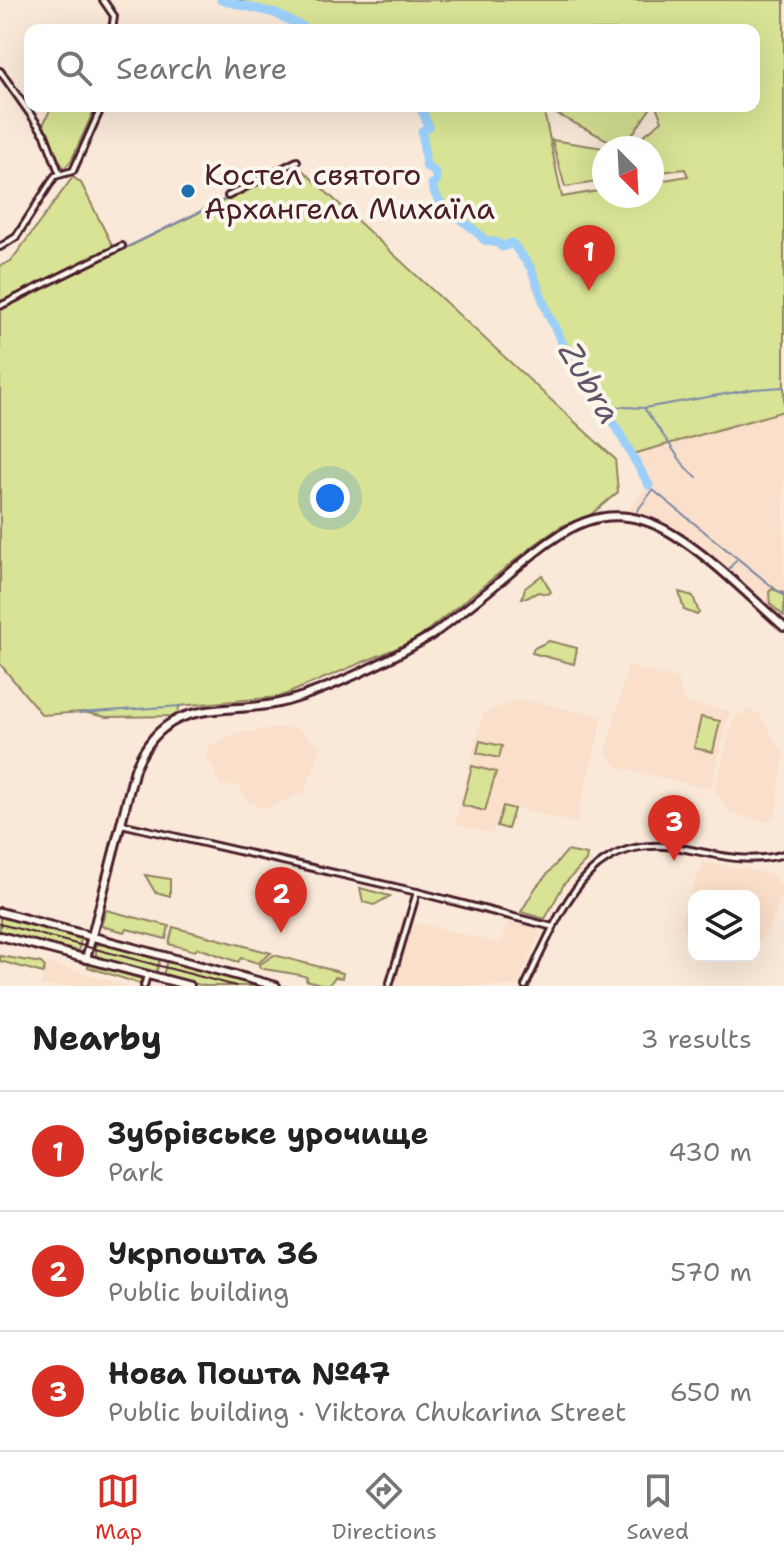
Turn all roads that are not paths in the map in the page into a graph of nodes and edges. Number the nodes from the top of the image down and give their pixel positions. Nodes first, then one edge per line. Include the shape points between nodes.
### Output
1 (103, 0) edge
2 (113, 24) edge
3 (0, 71) edge
4 (24, 105) edge
5 (29, 112) edge
6 (99, 112) edge
7 (297, 161) dead end
8 (59, 173) junction
9 (228, 196) dead end
10 (122, 246) dead end
11 (0, 247) edge
12 (0, 306) edge
13 (784, 627) edge
14 (121, 824) junction
15 (784, 854) edge
16 (417, 892) junction
17 (0, 912) edge
18 (553, 927) junction
19 (0, 936) edge
20 (92, 938) junction
21 (86, 959) junction
22 (147, 975) junction
23 (144, 986) edge
24 (190, 986) edge
25 (276, 986) edge
26 (389, 986) edge
27 (525, 986) edge

1 - 2 street via 114,16
3 - 4 street
5 - 8 street via 45,135
6 - 8 street via 74,170
7 - 9 street
8 - 11 street via 16,237
10 - 12 street
13 - 14 street via 687,543 658,526 605,517 578,524 408,649 284,702 209,708 171,724 141,755
14 - 16 street
14 - 20 street
15 - 18 street via 742,860 671,846 631,849 581,879
16 - 18 street
16 - 26 street
17 - 20 street
18 - 27 street
19 - 21 street
20 - 21 street
20 - 25 street
21 - 22 street
22 - 23 street
22 - 24 street

